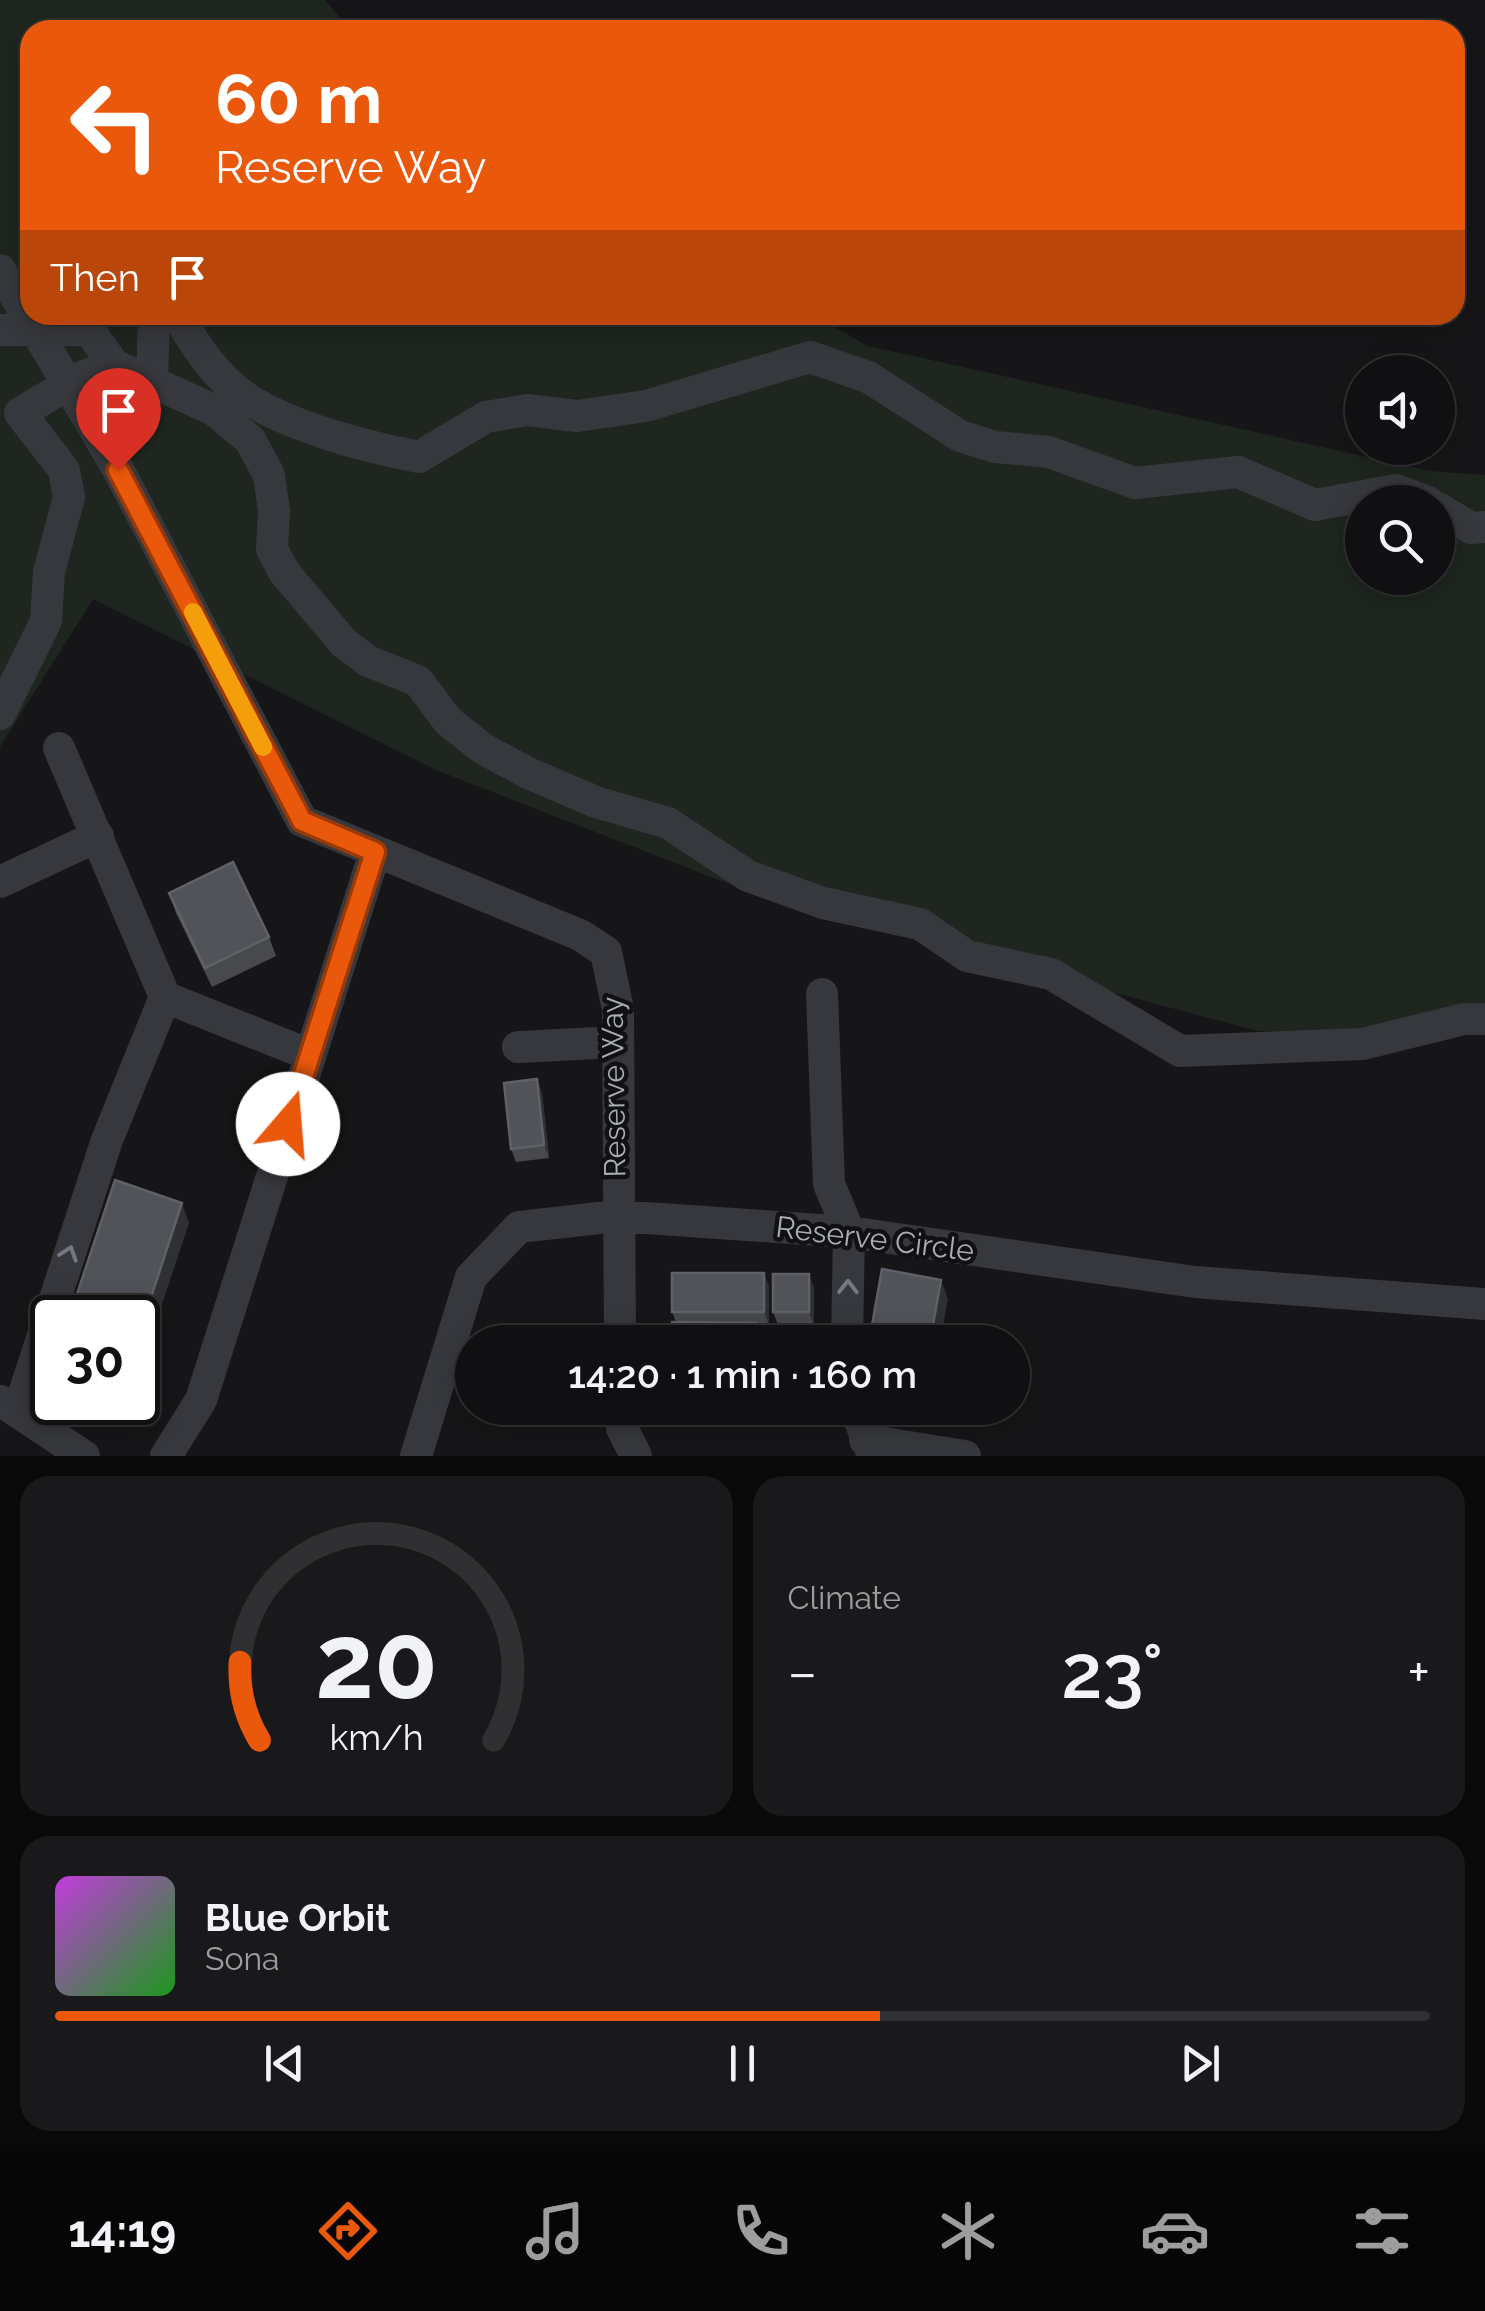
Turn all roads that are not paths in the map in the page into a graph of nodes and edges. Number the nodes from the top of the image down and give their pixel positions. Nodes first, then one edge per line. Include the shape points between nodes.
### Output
1 (0, 270) edge
2 (20, 305) edge
3 (31, 325) edge
4 (75, 325) edge
5 (93, 325) edge
6 (154, 325) edge
7 (185, 325) edge
8 (0, 330) edge
9 (34, 330) junction
10 (114, 364) junction
11 (152, 382) junction
12 (67, 385) junction
13 (1345, 500) edge
14 (1455, 518) edge
15 (1485, 527) edge
16 (0, 714) edge
17 (59, 748) dead end
18 (98, 836) junction
19 (375, 852) junction
20 (0, 882) edge
21 (822, 994) dead end
22 (165, 997) junction
23 (1485, 1019) edge
24 (618, 1042) junction
25 (518, 1048) dead end
26 (310, 1054) junction
27 (616, 1216) junction
28 (849, 1232) junction
29 (1485, 1304) edge
30 (619, 1325) edge
31 (847, 1325) edge
32 (9, 1406) edge
33 (622, 1425) edge
34 (869, 1448) edge
35 (84, 1456) edge
36 (166, 1456) edge
37 (416, 1456) edge
38 (636, 1456) edge
39 (965, 1456) edge

1 - 2 street, Reserve Way
3 - 9 street, Reserve Way
4 - 9 street
5 - 10 street
6 - 11 street
7 - 13 street via 223,379 248,400 419,458 486,417 527,410 577,416 646,406 810,356 868,377 960,436 1048,452 1135,484 1238,472 1315,506
8 - 9 street
9 - 12 street, Reserve Way
10 - 11 street
10 - 12 street
11 - 23 street via 214,410 250,440 268,475 272,549 344,642 368,661 418,681 448,720 528,773 668,822 748,876 823,904 920,924 967,956 1051,974 1180,1050 1363,1044
12 - 16 street via 20,413 64,470 69,497 48,572 46,621
12 - 19 street, Reserve Way via 302,821
14 - 15 street
17 - 18 street
18 - 20 street
18 - 22 street
19 - 24 street, Reserve Way via 580,934 606,952
19 - 26 street
21 - 28 street via 828,1184
22 - 26 street
32 -> 22 street
24 - 25 street
24 - 27 street, Reserve Way
26 - 36 street via 200,1400
27 - 28 street, Reserve Circle
27 - 30 street, Reserve Way
27 - 37 street, Reserve Circle via 519,1227 470,1277
28 - 29 street, Reserve Circle via 1195,1282
31 -> 28 street
32 - 35 street
33 - 38 street
34 - 39 street

